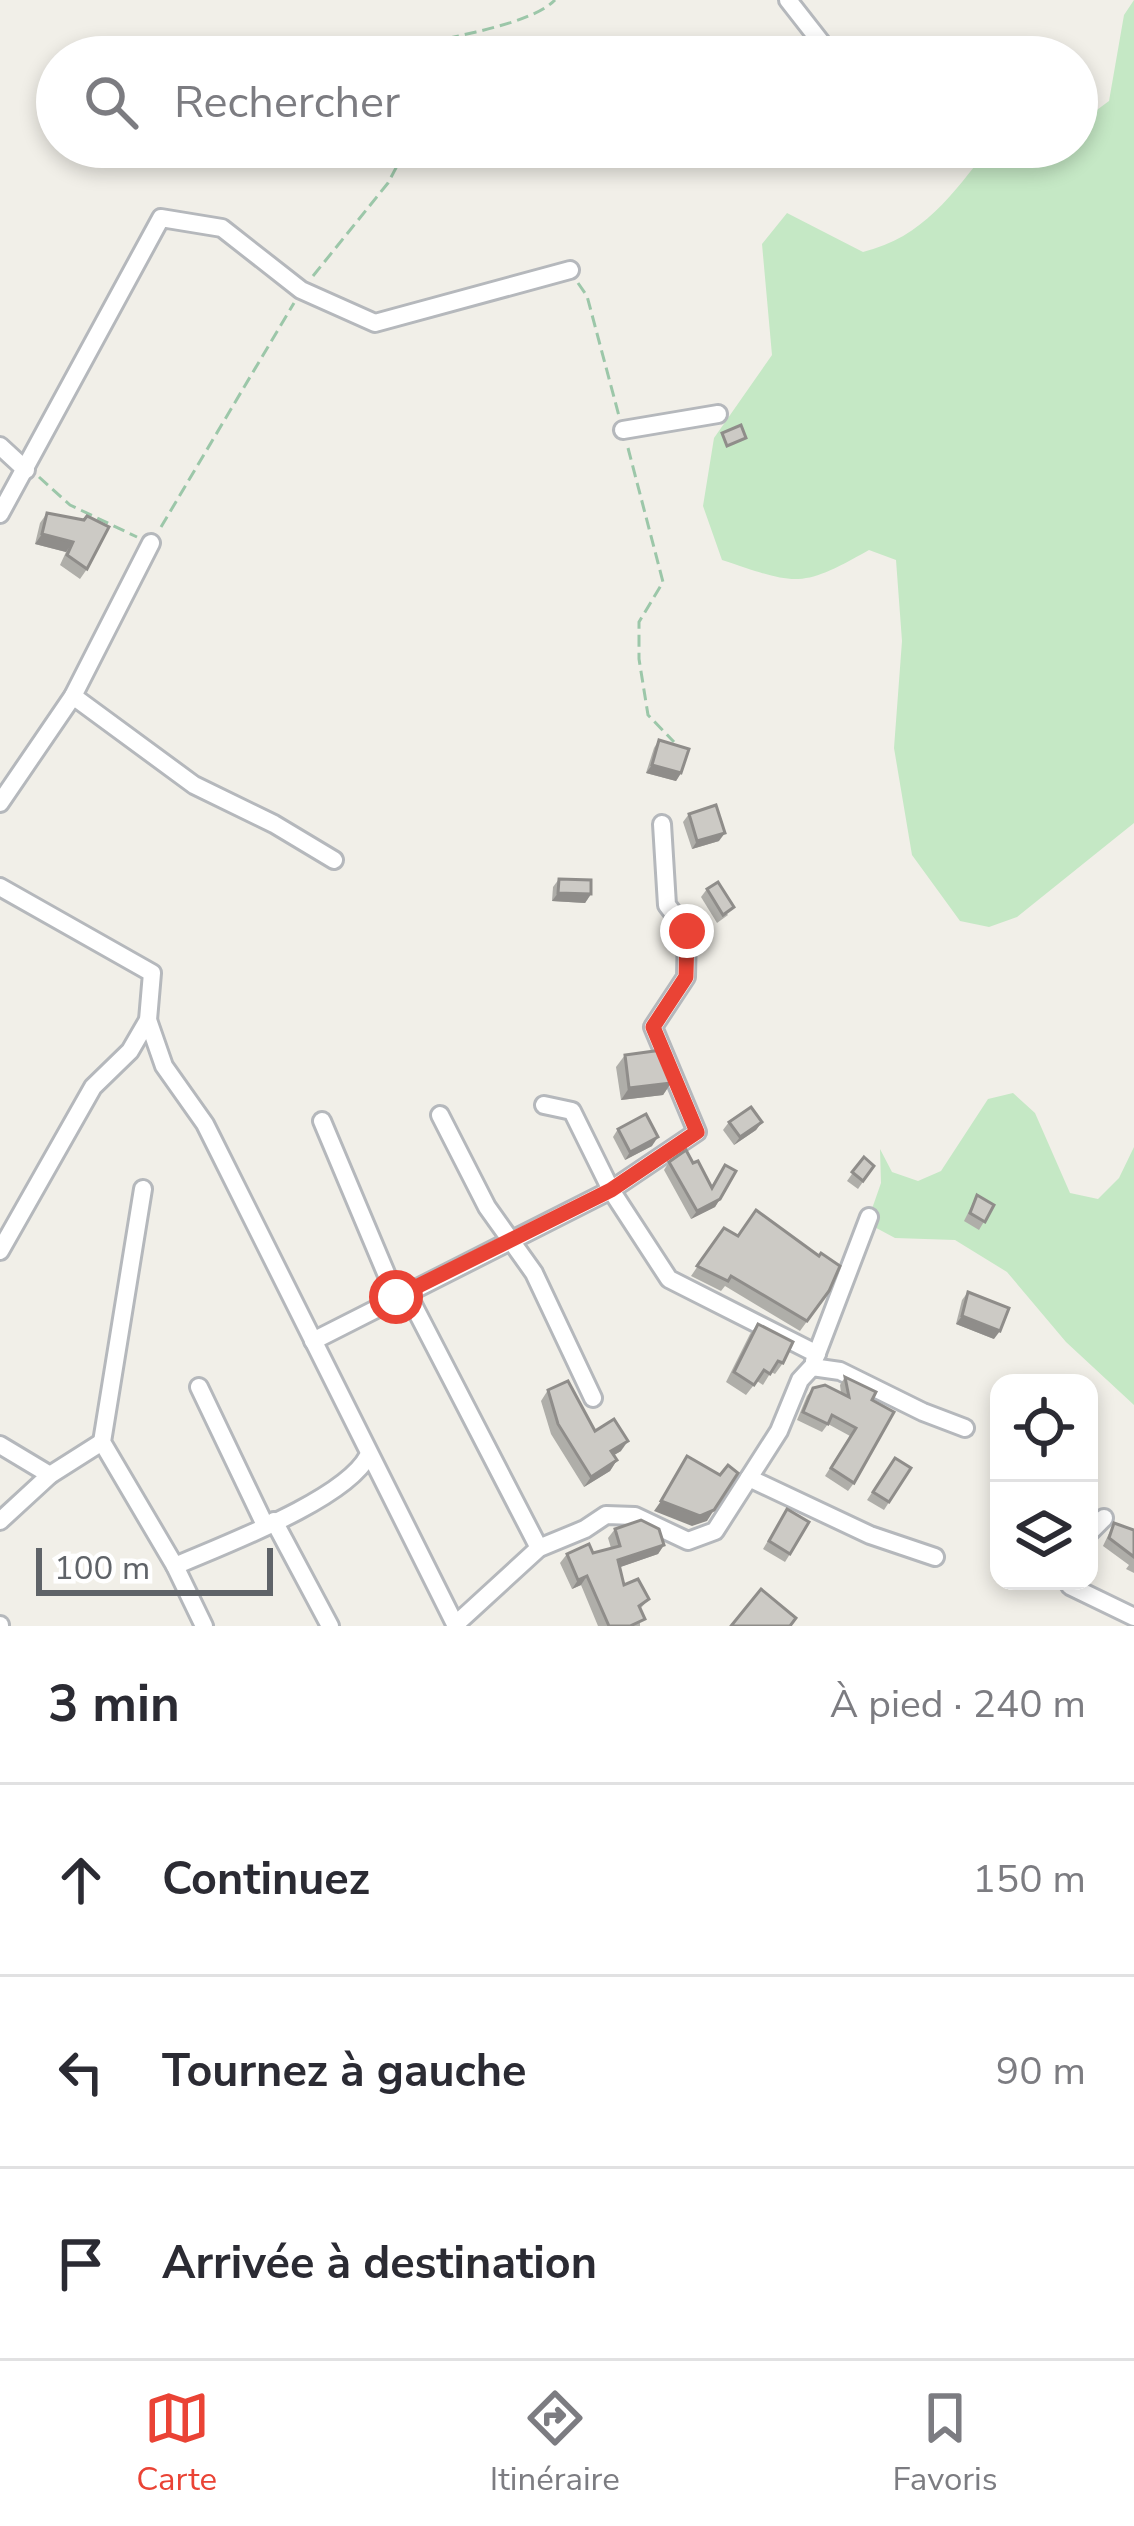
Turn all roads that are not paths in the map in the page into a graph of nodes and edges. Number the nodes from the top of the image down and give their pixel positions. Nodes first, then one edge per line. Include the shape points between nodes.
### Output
1 (788, 0) edge
2 (816, 36) edge
3 (570, 270) road end
4 (718, 413) dead end
5 (623, 430) road end
6 (0, 446) edge
7 (26, 470) junction
8 (0, 514) edge
9 (151, 543) road end
10 (74, 696) junction
11 (0, 803) edge
12 (662, 824) dead end
13 (334, 860) dead end
14 (0, 887) edge
15 (148, 1020) junction
16 (544, 1105) dead end
17 (440, 1114) dead end
18 (322, 1121) dead end
19 (143, 1189) dead end
20 (611, 1190) junction
21 (869, 1216) dead end
22 (509, 1240) junction
23 (0, 1250) edge
24 (401, 1294) junction
25 (313, 1342) junction
26 (814, 1361) junction
27 (199, 1387) dead end
28 (593, 1398) dead end
29 (965, 1428) dead end
30 (102, 1442) junction
31 (0, 1445) edge
32 (368, 1456) junction
33 (50, 1475) junction
34 (748, 1478) junction
35 (1104, 1518) dead end
36 (0, 1521) edge
37 (270, 1523) junction
38 (1098, 1524) edge
39 (539, 1548) junction
40 (935, 1556) dead end
41 (175, 1566) junction
42 (1078, 1590) edge
43 (1134, 1617) edge
44 (456, 1625) edge
45 (204, 1626) edge
46 (329, 1626) edge

1 - 2 street
3 - 7 street via 375,323 301,290 222,228 161,218
4 - 5 street
6 - 7 street
7 - 8 street
9 - 10 street
10 - 11 street
10 - 13 street via 194,785
12 - 20 street via 667,904 687,931 686,977 653,1027 697,1132
14 - 15 street via 152,973
15 - 23 street via 93,1088
15 - 25 street via 164,1066 205,1124
16 - 20 street via 572,1112
17 - 22 street
18 - 24 street
19 - 30 street
20 - 22 street
20 - 26 street via 669,1279
21 - 26 street
22 - 24 street
22 - 28 street via 534,1273
24 - 25 street
24 - 39 street
25 - 32 street
26 - 29 street
26 - 34 street
27 - 37 street
30 - 33 street
30 - 41 street
31 - 33 street
32 - 37 street via 351,1479
32 - 44 street
33 - 36 street
34 - 39 street via 703,1538 688,1540 621,1514
34 - 40 street
35 - 38 street
37 - 41 street
37 - 46 street
39 - 44 street
41 - 45 street
42 - 43 street

